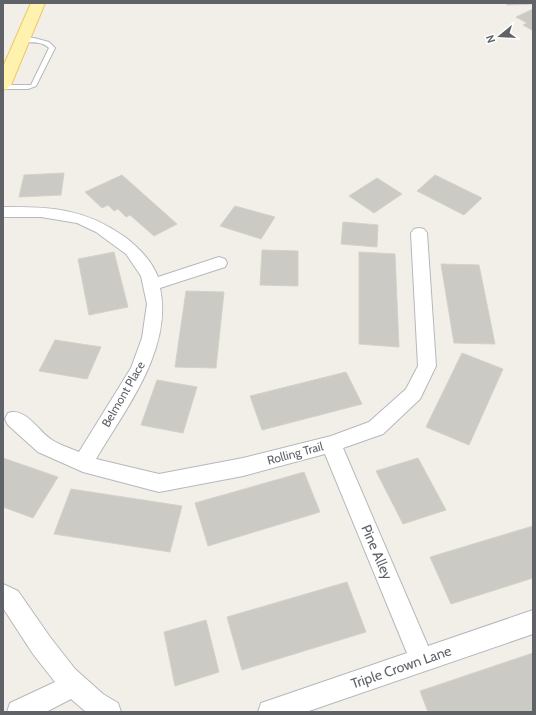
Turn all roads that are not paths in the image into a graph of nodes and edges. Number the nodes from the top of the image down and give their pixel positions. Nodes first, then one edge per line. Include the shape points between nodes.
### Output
1 (38, 3) edge
2 (22, 40) junction
3 (3, 86) edge
4 (3, 212) edge
5 (419, 233) dead end
6 (219, 263) dead end
7 (150, 285) junction
8 (15, 419) dead end
9 (331, 444) junction
10 (83, 462) junction
11 (3, 595) edge
12 (533, 622) edge
13 (422, 660) junction
14 (74, 684) junction
15 (19, 712) edge
16 (109, 712) edge
17 (270, 712) edge

1 - 2 main road
2 - 3 main road
2 - 3 lane via 45,42 52,48 50,54 33,86
4 - 7 street, Belmont Place via 42,212 80,219 101,228 132,250 148,275
5 - 9 street, Rolling Trail via 427,366 413,394 376,428
6 - 7 street
7 - 10 street, Belmont Place via 155,304 149,345 139,370
8 - 10 street, Rolling Trail via 45,446
9 - 10 street, Rolling Trail via 243,467 159,482 90,466
9 - 13 street, Pine Alley
11 - 14 street via 10,599 55,665
12 - 13 street, Triple Crown Lane
13 - 17 street, Triple Crown Lane
14 - 15 street
14 - 16 street via 99,707

